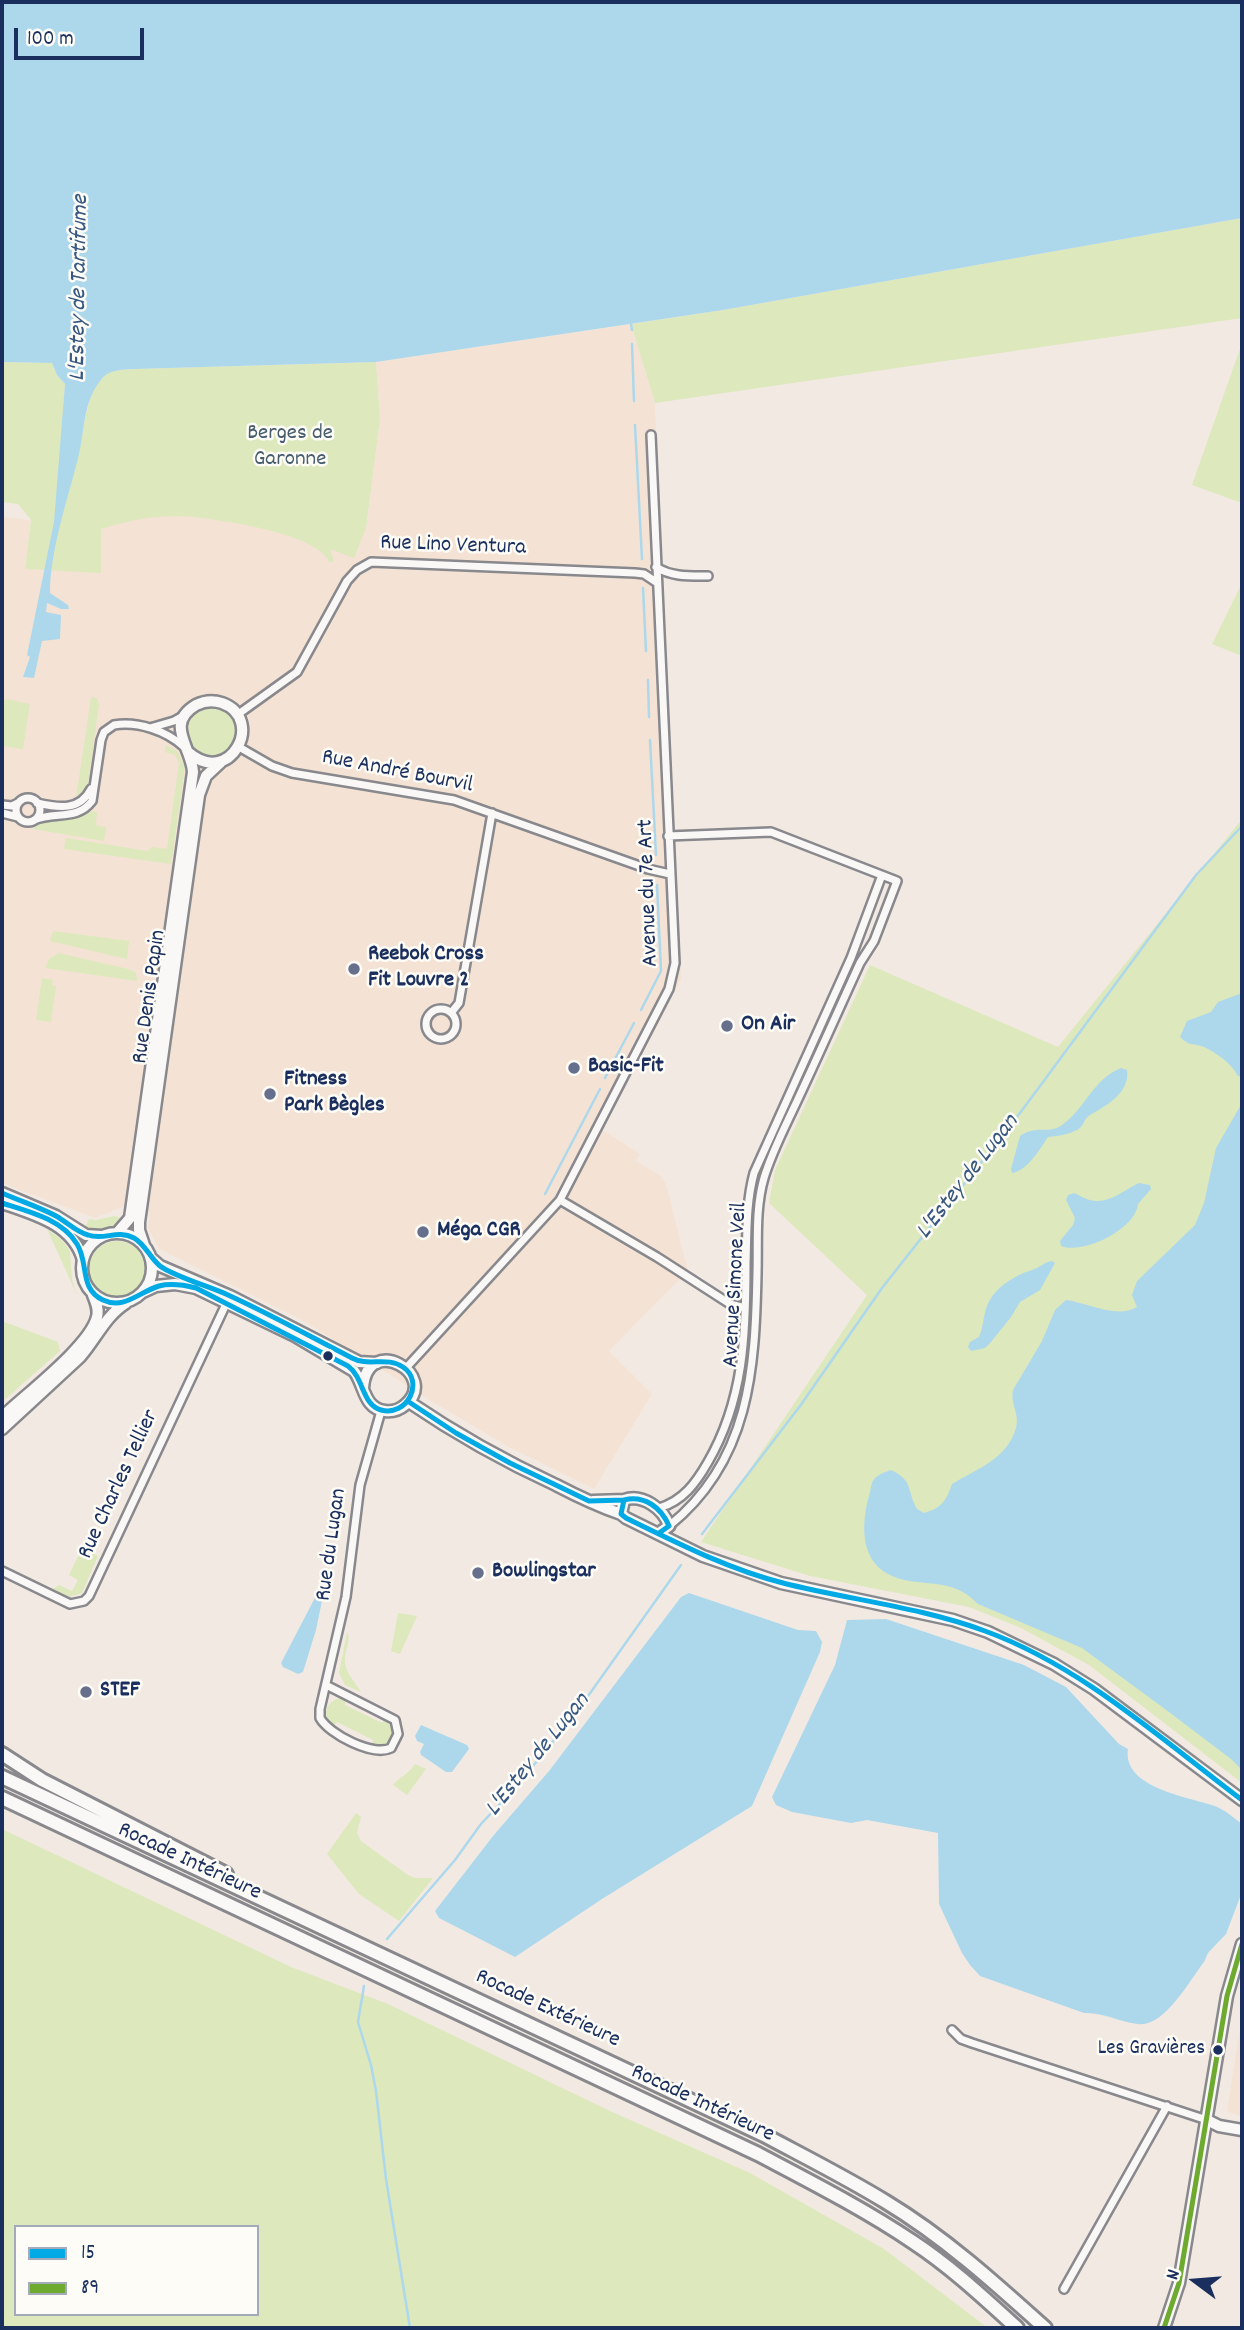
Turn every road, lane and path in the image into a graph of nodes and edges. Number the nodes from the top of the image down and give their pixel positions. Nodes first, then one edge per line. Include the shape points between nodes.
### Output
1 (651, 435) dead end
2 (656, 567) junction
3 (708, 576) dead end
4 (656, 583) junction
5 (186, 713) junction
6 (237, 715) junction
7 (150, 728) junction
8 (239, 747) junction
9 (186, 750) junction
10 (222, 761) junction
11 (95, 782) junction
12 (18, 802) junction
13 (37, 803) junction
14 (2, 805) edge
15 (2, 813) edge
16 (492, 813) junction
17 (19, 818) junction
18 (34, 820) junction
19 (668, 836) junction
20 (670, 874) junction
21 (882, 875) junction
22 (451, 1013) junction
23 (2, 1193) edge
24 (560, 1200) junction
25 (2, 1203) edge
26 (117, 1233) junction
27 (103, 1236) junction
28 (144, 1245) junction
29 (151, 1258) junction
30 (83, 1261) junction
31 (746, 1277) junction
32 (757, 1277) junction
33 (91, 1292) junction
34 (144, 1292) junction
35 (127, 1302) junction
36 (227, 1303) junction
37 (745, 1308) junction
38 (377, 1363) junction
39 (406, 1368) junction
40 (363, 1388) junction
41 (409, 1402) junction
42 (381, 1411) junction
43 (732, 1412) junction
44 (742, 1415) junction
45 (2, 1417) edge
46 (2, 1429) edge
47 (624, 1500) junction
48 (589, 1501) junction
49 (659, 1508) junction
50 (621, 1514) junction
51 (669, 1526) junction
52 (659, 1533) junction
53 (682, 1547) junction
54 (2, 1571) edge
55 (326, 1685) junction
56 (2, 1754) edge
57 (2, 1777) edge
58 (2, 1798) edge
59 (1242, 1800) edge
60 (2, 1807) edge
61 (116, 1851) junction
62 (270, 1903) junction
63 (1242, 1944) edge
64 (952, 2030) dead end
65 (1167, 2106) junction
66 (1207, 2120) junction
67 (1242, 2130) edge
68 (1064, 2289) dead end
69 (1017, 2328) edge
70 (1045, 2328) edge
71 (1164, 2328) edge

1 - 2 street, Avenue du 7e Art
2 - 3 street via 666,574
2 - 4 street, Avenue du 7e Art
4 - 6 street, Rue Lino Ventura via 635,573 371,562 347,581 293,677
4 - 19 street, Avenue du 7e Art
5 - 6 main road via 212,701 230,707
5 - 7 street
5 - 9 main road via 180,730
6 - 8 main road via 242,730
7 - 9 street via 172,737
7 - 11 street via 118,724 109,728 101,740
8 - 10 main road
8 - 16 street, Rue André Bourvil via 281,771 454,800
9 - 10 main road via 203,762
9 - 26 main road, Rue Denis Papin via 193,772 132,1206 128,1222
10 - 28 main road, Rue Denis Papin via 206,776 199,795 139,1222
11 - 13 street via 87,797 74,806
11 - 18 street via 92,801 81,812
12 - 13 street via 29,798
12 - 14 street
12 - 17 street
13 - 18 street via 39,814
15 - 17 street
16 - 20 street, Rue André Bourvil
16 - 22 street via 459,1003
17 - 18 street
19 - 20 street, Avenue du 7e Art
19 - 21 street via 771,832
20 - 24 street, Avenue du 7e Art via 675,963 669,989
21 - 31 street, Avenue Simone Veil via 851,958 754,1173 747,1204
21 - 32 street, Avenue Simone Veil via 897,881 874,941 764,1178 758,1213
22 - 22 street via 436,1009 428,1015 430,1034 443,1039 451,1034 455,1021
23 - 27 main road via 56,1216 86,1235
24 - 37 street via 730,1304
24 - 39 street, Avenue du 7e Art
25 - 30 main road via 62,1230 77,1244
26 - 27 main road
26 - 28 main road
27 - 30 main road via 92,1244
28 - 29 main road
29 - 34 main road via 152,1276
29 - 38 main road via 359,1362
30 - 33 main road via 82,1272
31 - 32 street
31 - 37 street, Avenue Simone Veil
32 - 44 street, Avenue Simone Veil via 755,1349
33 - 35 main road via 107,1302
33 - 45 main road via 98,1311 92,1329
34 - 35 main road
34 - 36 main road via 156,1286 185,1285
35 - 46 main road via 109,1315 80,1357
36 - 40 main road via 333,1357 354,1371
36 - 54 street, Rue Charles Tellier via 84,1601 70,1604
37 - 43 street, Avenue Simone Veil via 742,1370
38 - 39 main road via 392,1361
38 - 40 main road via 366,1374
39 - 41 main road via 414,1386
40 - 42 main road via 369,1402
41 - 42 main road via 396,1410
41 - 48 main road via 510,1463
42 - 55 street, Rue du Lugan via 360,1485 346,1597
43 - 44 street
43 - 49 street, Avenue Simone Veil via 713,1454 686,1494
44 - 51 street, Avenue Simone Veil via 715,1474 689,1509
47 - 48 main road
47 - 49 main road via 637,1499
47 - 50 main road
48 - 50 main road
49 - 51 main road
50 - 52 main road
51 - 52 main road
51 - 53 main road
52 - 53 main road
53 - 59 main road via 781,1583 953,1620 988,1632 1094,1689
55 - 55 street, Rue du Lugan via 320,1718 324,1726 371,1750 391,1748 398,1734 395,1720
56 - 62 highway via 42,1780 237,1879
57 - 62 highway, Rocade Extérieure
58 - 61 highway, Rocade Intérieure
60 - 61 highway
61 - 69 highway, Rocade Intérieure via 758,2154 915,2244
62 - 70 highway, Rocade Extérieure via 817,2163 926,2229
63 - 66 main road via 1227,1996
64 - 65 street via 972,2043
65 - 66 street
65 - 68 street
66 - 67 main road
66 - 71 main road via 1180,2283

